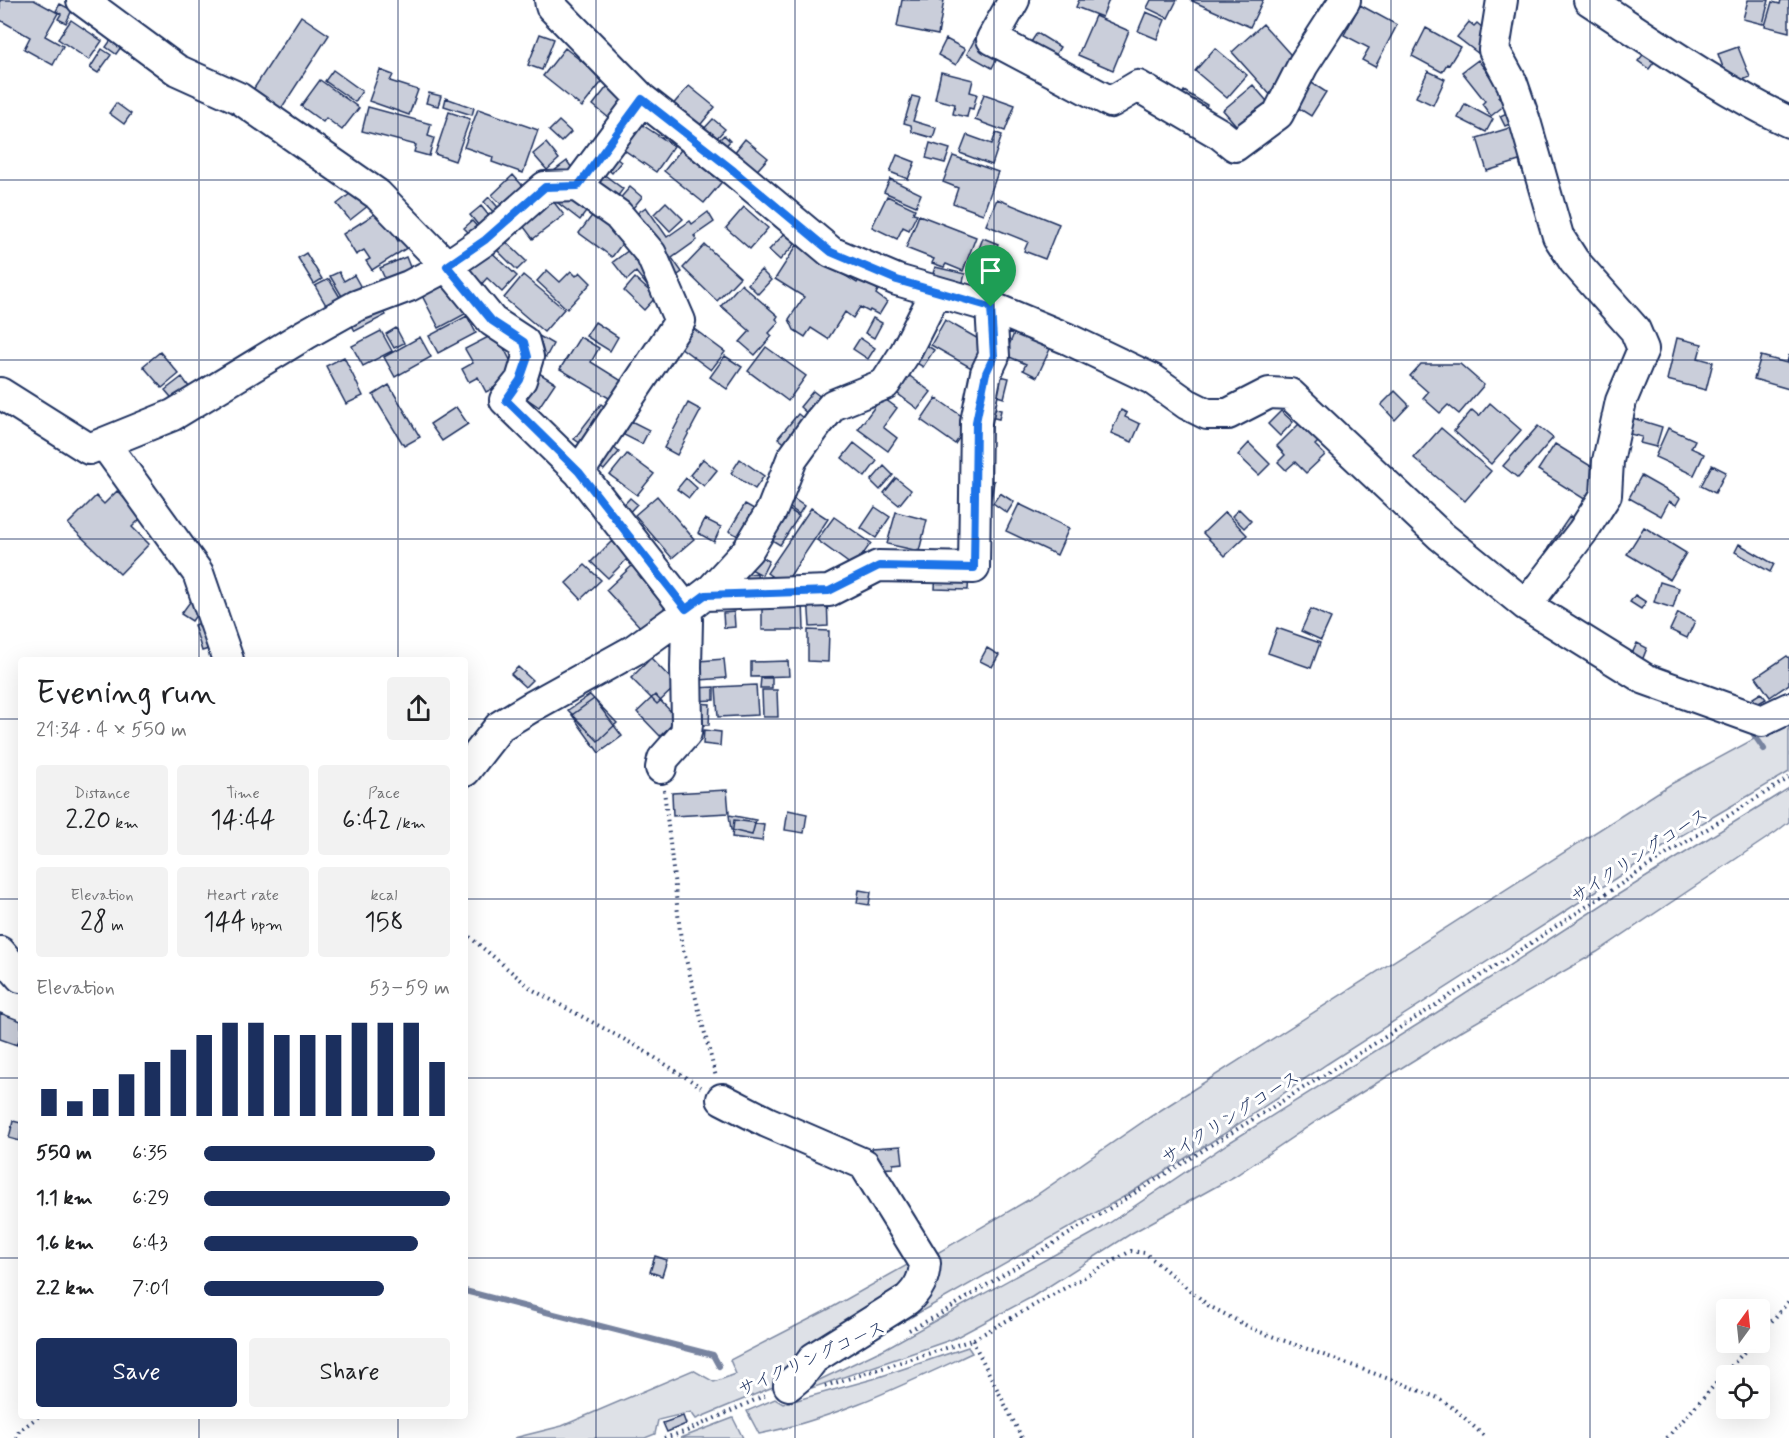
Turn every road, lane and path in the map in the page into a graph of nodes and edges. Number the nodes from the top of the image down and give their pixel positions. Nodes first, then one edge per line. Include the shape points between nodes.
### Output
1 (82, 0) edge
2 (550, 0) edge
3 (1014, 0) edge
4 (1345, 0) edge
5 (1502, 0) edge
6 (1589, 0) edge
7 (642, 99) junction
8 (1789, 122) edge
9 (578, 186) junction
10 (447, 266) junction
11 (936, 292) junction
12 (991, 307) junction
13 (0, 393) edge
14 (104, 443) junction
15 (579, 472) junction
16 (695, 602) junction
17 (1526, 605) junction
18 (227, 657) edge
19 (1787, 707) edge
20 (468, 767) edge
21 (661, 768) joint
22 (1789, 778) edge
23 (468, 936) edge
24 (0, 952) edge
25 (18, 973) edge
26 (722, 1099) junction
27 (1789, 1301) edge
28 (1770, 1323) edge
29 (908, 1330) dead end
30 (972, 1340) junction
31 (1743, 1353) edge
32 (789, 1385) junction
33 (35, 1419) edge
34 (16, 1438) edge
35 (664, 1438) edge
36 (1022, 1438) edge
37 (1486, 1438) edge
38 (1667, 1438) edge

1 - 10 street via 177,70 239,98 377,194
2 - 7 street via 551,6
3 - 4 street via 992,39 1111,102 1138,86 1235,146 1278,114 1303,65
5 - 17 street via 1494,50 1526,121 1558,236 1574,261 1635,330 1642,349 1621,401 1608,461 1606,495
6 - 8 street via 1703,76
7 - 9 street
7 - 11 street via 831,252
9 - 10 street via 545,187 485,240
9 - 15 street via 618,214 651,254 680,321
10 - 14 street via 409,286 356,306 174,415
10 - 15 street via 492,321 524,342 528,357 520,380 506,400
11 - 12 street
11 - 16 street via 885,384 833,405 792,459 772,510 748,550
12 - 16 street via 994,356 986,373 976,422 974,568 879,566 829,591
12 - 17 street via 1152,379 1207,414 1228,414 1269,393 1290,394 1442,536
13 - 14 street via 89,449
14 - 18 street via 198,573
15 - 16 street
16 - 20 street via 634,650 500,726
16 - 21 street via 687,620 686,733 663,759
17 - 19 street via 1645,679 1762,721
21 - 26 path via 681,940
22 - 29 path, サイクリングコース via 1413,1020 938,1316
23 - 26 path via 532,990 638,1047
24 - 25 street
26 - 32 street via 864,1164 925,1263 924,1277 908,1299 814,1358
27 - 28 path
30 - 32 path via 799,1394
30 - 36 path
30 - 37 path via 1131,1251 1145,1253 1209,1306 1256,1330 1438,1398
31 - 38 path
32 - 35 path, サイクリングコース
33 - 34 path

